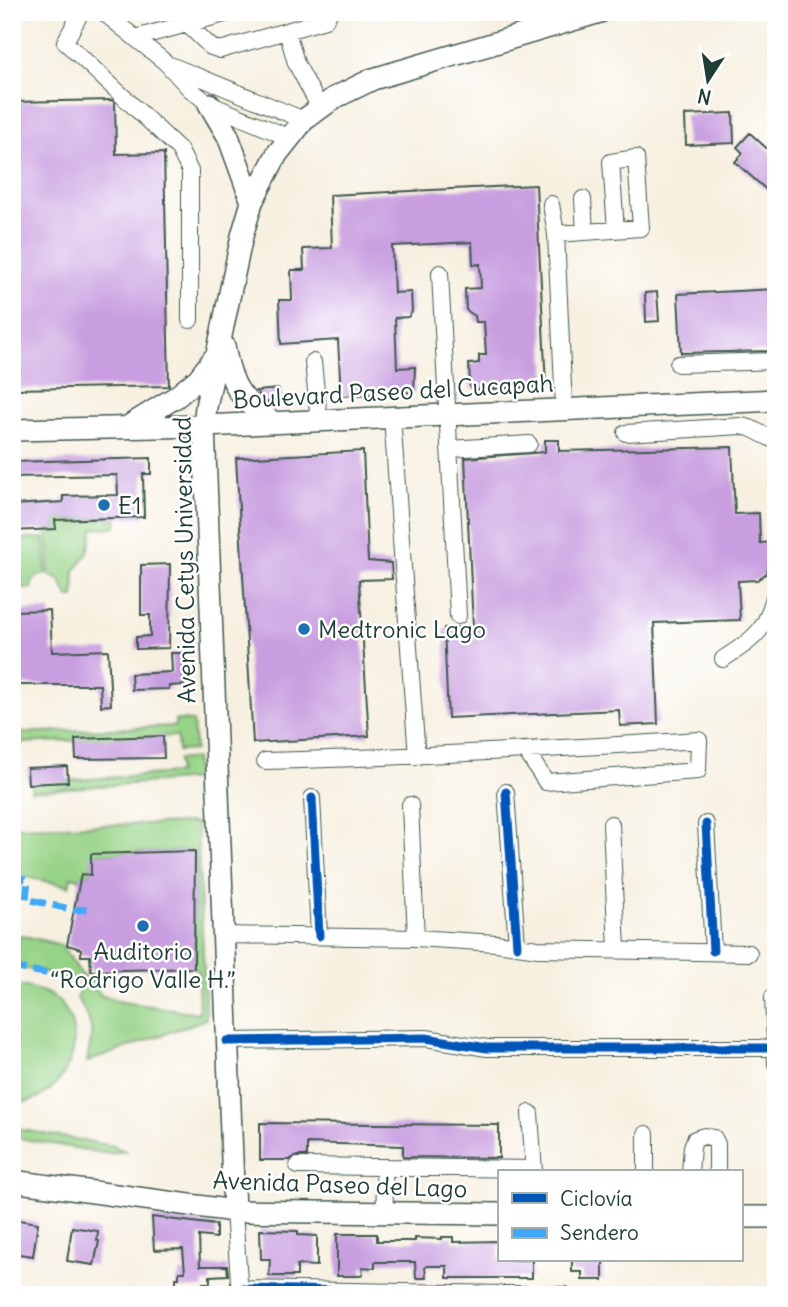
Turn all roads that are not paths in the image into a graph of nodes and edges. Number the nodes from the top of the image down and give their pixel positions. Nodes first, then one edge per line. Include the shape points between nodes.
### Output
1 (81, 12) edge
2 (103, 12) edge
3 (232, 12) edge
4 (330, 12) edge
5 (600, 12) edge
6 (187, 24) junction
7 (287, 31) junction
8 (135, 38) junction
9 (165, 62) junction
10 (209, 104) junction
11 (312, 114) junction
12 (290, 138) junction
13 (583, 199) dead end
14 (252, 202) junction
15 (551, 204) dead end
16 (617, 230) dead end
17 (585, 232) junction
18 (556, 234) junction
19 (440, 273) dead end
20 (190, 320) dead end
21 (220, 344) junction
22 (776, 361) edge
23 (313, 362) dead end
24 (678, 364) dead end
25 (776, 400) edge
26 (564, 409) junction
27 (447, 414) junction
28 (392, 417) junction
29 (319, 420) junction
30 (273, 422) junction
31 (129, 426) junction
32 (204, 426) junction
33 (12, 430) edge
34 (626, 433) dead end
35 (776, 441) edge
36 (529, 444) dead end
37 (449, 449) junction
38 (776, 587) edge
39 (458, 616) dead end
40 (723, 659) dead end
41 (526, 751) junction
42 (417, 757) junction
43 (265, 761) dead end
44 (506, 792) dead end
45 (312, 798) dead end
46 (410, 806) dead end
47 (611, 824) dead end
48 (706, 824) dead end
49 (222, 935) junction
50 (318, 936) junction
51 (416, 938) junction
52 (517, 946) junction
53 (617, 949) junction
54 (713, 951) junction
55 (749, 953) dead end
56 (773, 997) dead end
57 (775, 1026) edge
58 (227, 1041) junction
59 (775, 1048) edge
60 (776, 1065) edge
61 (530, 1113) dead end
62 (646, 1134) dead end
63 (298, 1166) dead end
64 (384, 1168) junction
65 (534, 1170) edge
66 (646, 1170) edge
67 (690, 1170) edge
68 (717, 1170) edge
69 (12, 1181) edge
70 (234, 1211) junction
71 (385, 1212) junction
72 (498, 1214) edge
73 (742, 1217) edge
74 (776, 1217) edge
75 (240, 1292) edge
76 (565, 1295) edge

1 - 20 street via 65,43 179,149 190,171
2 - 8 street
3 - 6 street
4 - 7 street via 325,20
5 - 11 main road, Avenida Cetys Universidad via 373,79
6 - 7 street via 220,50
6 - 8 street
7 - 11 street
8 - 9 street
9 - 10 street
9 - 11 street
10 - 12 street
10 - 14 main road via 228,136
11 - 12 main road, Avenida Cetys Universidad
12 - 14 main road, Avenida Cetys Universidad
13 - 17 street
14 - 21 main road, Avenida Cetys Universidad
15 - 18 street
16 - 17 street
17 - 18 street
18 - 26 street
19 - 27 street
21 - 30 main road via 243,400
21 - 31 main road via 198,379
21 - 32 main road, Avenida Cetys Universidad
22 - 24 street
23 - 29 street
25 - 26 main road, Boulevard Paseo del Cucapah
26 - 27 main road, Boulevard Paseo del Cucapah
27 - 28 main road, Boulevard Paseo del Cucapah
27 - 37 street
28 - 29 main road, Boulevard Paseo del Cucapah
28 - 42 street
29 - 30 main road, Boulevard Paseo del Cucapah
30 - 32 main road, Boulevard Paseo del Cucapah
31 - 32 main road, Boulevard Paseo del Cucapah
31 - 33 main road, Boulevard Paseo del Cucapah
32 - 49 main road, Avenida Cetys Universidad
34 - 35 street via 741,426
36 - 37 street
37 - 39 street
38 - 40 street via 771,614 753,640
41 - 41 street via 546,782 698,771 699,740
41 - 42 street
42 - 43 street
44 - 52 street
45 - 50 street
46 - 51 street
47 - 53 street
48 - 54 street
49 - 50 street
49 - 58 main road, Avenida Cetys Universidad
50 - 51 street
51 - 52 street
52 - 53 street
53 - 54 street
54 - 55 street
56 - 57 street
57 - 59 street
58 - 59 street via 426,1038 487,1048
58 - 70 main road, Avenida Cetys Universidad
59 - 60 street
61 - 65 street
62 - 66 street
63 - 64 street
64 - 65 street
64 - 71 street
67 - 68 street via 695,1139 704,1136 714,1138 717,1144
69 - 70 main road, Avenida Paseo del Lago
70 - 71 main road, Avenida Paseo del Lago
70 - 75 street
71 - 72 main road, Avenida Paseo del Lago
73 - 74 main road
75 - 76 street

